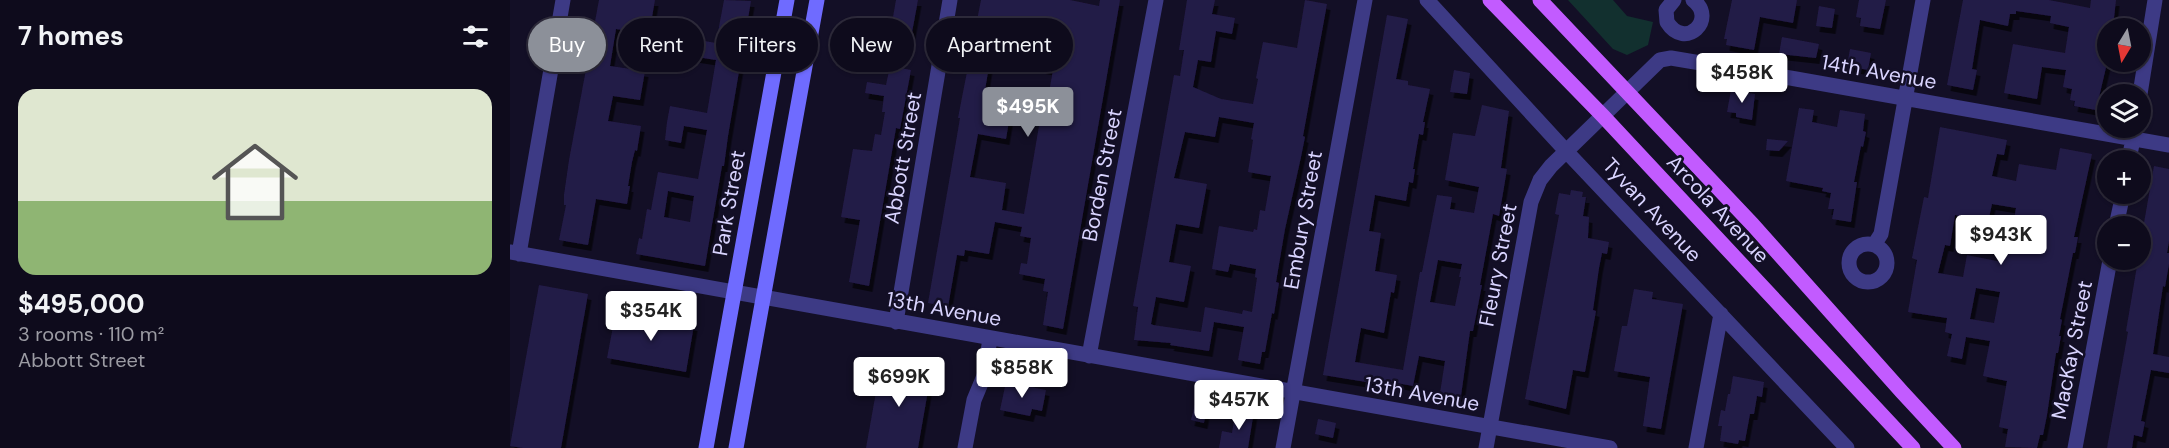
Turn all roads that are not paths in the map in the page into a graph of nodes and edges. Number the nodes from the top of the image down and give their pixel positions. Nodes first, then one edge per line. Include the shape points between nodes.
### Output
1 (563, 0) edge
2 (787, 0) edge
3 (817, 0) edge
4 (950, 0) edge
5 (1365, 0) edge
6 (1427, 0) edge
7 (1490, 0) edge
8 (1540, 0) edge
9 (1674, 0) edge
10 (1693, 0) edge
11 (1923, 0) edge
12 (2156, 0) edge
13 (1156, 1) edge
14 (2142, 84) edge
15 (1627, 94) junction
16 (1905, 99) junction
17 (1603, 116) junction
18 (2097, 128) edge
19 (2147, 138) edge
20 (2169, 146) edge
21 (1566, 151) junction
22 (1874, 245) dead end
23 (514, 253) edge
24 (2108, 270) edge
25 (734, 294) junction
26 (763, 299) junction
27 (1721, 314) junction
28 (896, 322) junction
29 (990, 339) junction
30 (1089, 356) junction
31 (1294, 392) junction
32 (1490, 427) junction
33 (706, 448) edge
34 (736, 448) edge
35 (965, 448) edge
36 (1283, 448) edge
37 (1486, 448) edge
38 (1610, 448) edge
39 (1696, 448) edge
40 (1847, 448) edge
41 (1913, 448) edge
42 (1954, 448) edge
43 (2074, 448) edge

1 - 23 street
2 - 25 main road, Park Street
3 - 26 main road
4 - 28 street, Abbott Street
5 - 31 street, Embury Street
6 - 21 street, Tyvan Avenue
7 - 17 main road, Arcola Avenue
8 - 15 main road, Arcola Avenue
9 - 10 street via 1666,10 1666,22 1681,34 1692,32 1700,24 1702,13
11 - 16 street
12 - 14 street
13 - 30 street, Borden Street
15 - 16 street, 14th Avenue via 1660,60 1671,58
15 - 17 street, 14th Avenue
15 - 42 main road, Arcola Avenue via 1753,225
16 - 18 street, 14th Avenue
16 - 22 street via 1881,234
17 - 21 street, Fleury Street
17 - 41 main road, Arcola Avenue
19 - 20 street, 14th Avenue
21 - 27 street, Tyvan Avenue
21 - 32 street, Fleury Street via 1540,180 1531,202
23 - 25 street, 13th Avenue
24 - 43 street, MacKay Street
25 - 26 street, 13th Avenue
25 - 33 main road, Park Street
26 - 28 street, 13th Avenue
26 - 34 main road
27 - 39 street
27 - 40 street, Tyvan Avenue
28 - 29 street, 13th Avenue
29 - 30 street, 13th Avenue
29 - 35 street
30 - 31 street, 13th Avenue
31 - 32 street, 13th Avenue
31 - 36 street, Embury Street
32 - 37 street, Fleury Street
32 - 38 street, 13th Avenue

